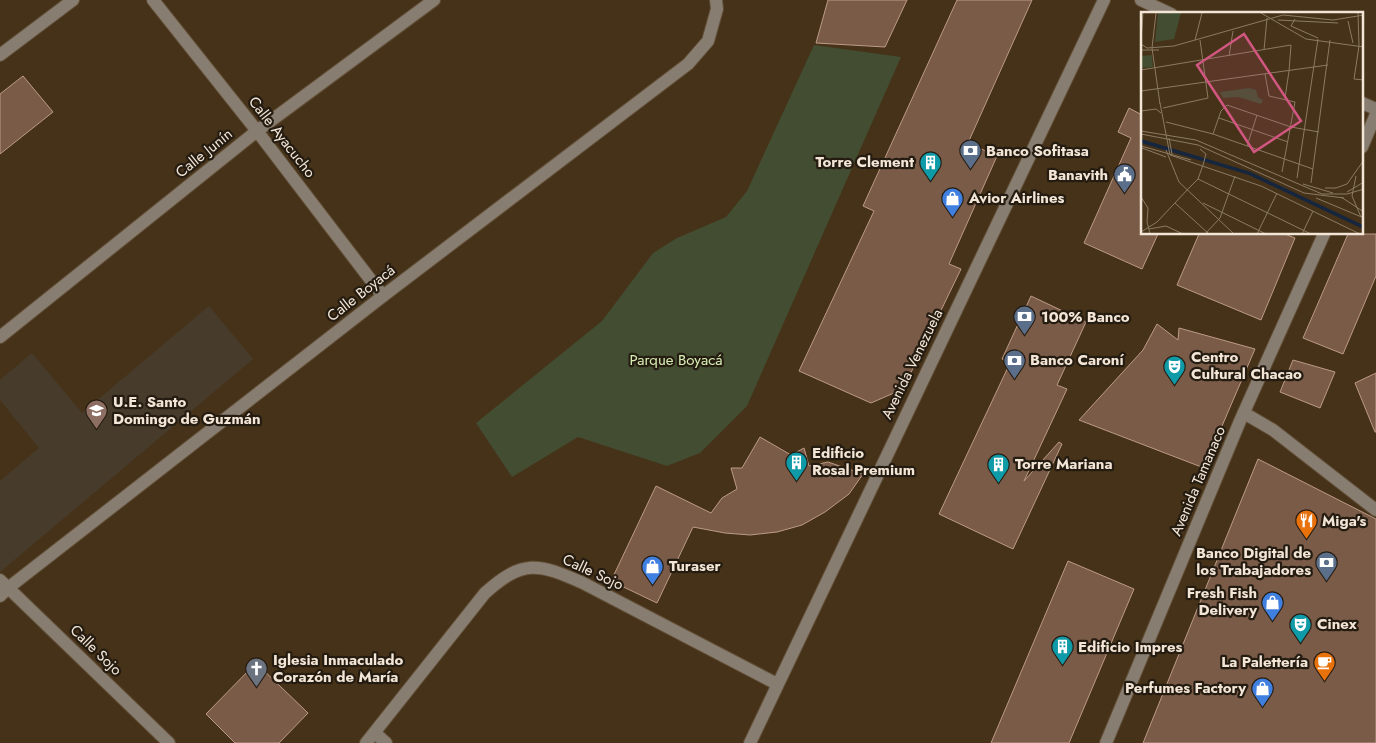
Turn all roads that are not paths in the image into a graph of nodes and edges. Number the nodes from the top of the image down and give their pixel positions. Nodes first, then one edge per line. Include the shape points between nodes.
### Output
1 (73, 0) edge
2 (153, 0) edge
3 (434, 0) edge
4 (716, 0) edge
5 (1104, 0) edge
6 (1141, 0) edge
7 (1167, 12) edge
8 (0, 56) edge
9 (1364, 103) edge
10 (1376, 109) edge
11 (1376, 114) edge
12 (258, 131) junction
13 (1364, 142) edge
14 (1324, 235) edge
15 (383, 296) junction
16 (0, 338) edge
17 (1244, 413) junction
18 (1376, 510) edge
19 (3, 588) edge
20 (777, 684) junction
21 (371, 738) edge
22 (169, 743) edge
23 (386, 743) edge
24 (750, 743) edge
25 (1106, 743) edge

1 - 8 street
2 - 12 street, Calle Ayacucho
3 - 12 street, Calle Junín
4 - 15 street, Calle Boyacá via 717,9 708,42 688,64
5 - 20 street, Avenida Venezuela
6 - 7 street
9 - 10 street
11 - 13 street
12 - 15 street, Calle Ayacucho
12 - 16 street, Calle Junín
14 - 17 street, Avenida Tamanaco
15 - 19 street, Calle Boyacá
17 - 18 street via 1273,430
17 - 25 street, Avenida Tamanaco
19 - 22 street, Calle Sojo
20 - 21 street, Calle Sojo via 583,583 555,570 530,568 501,579 485,593
20 - 24 street, Avenida Venezuela
21 - 23 street

